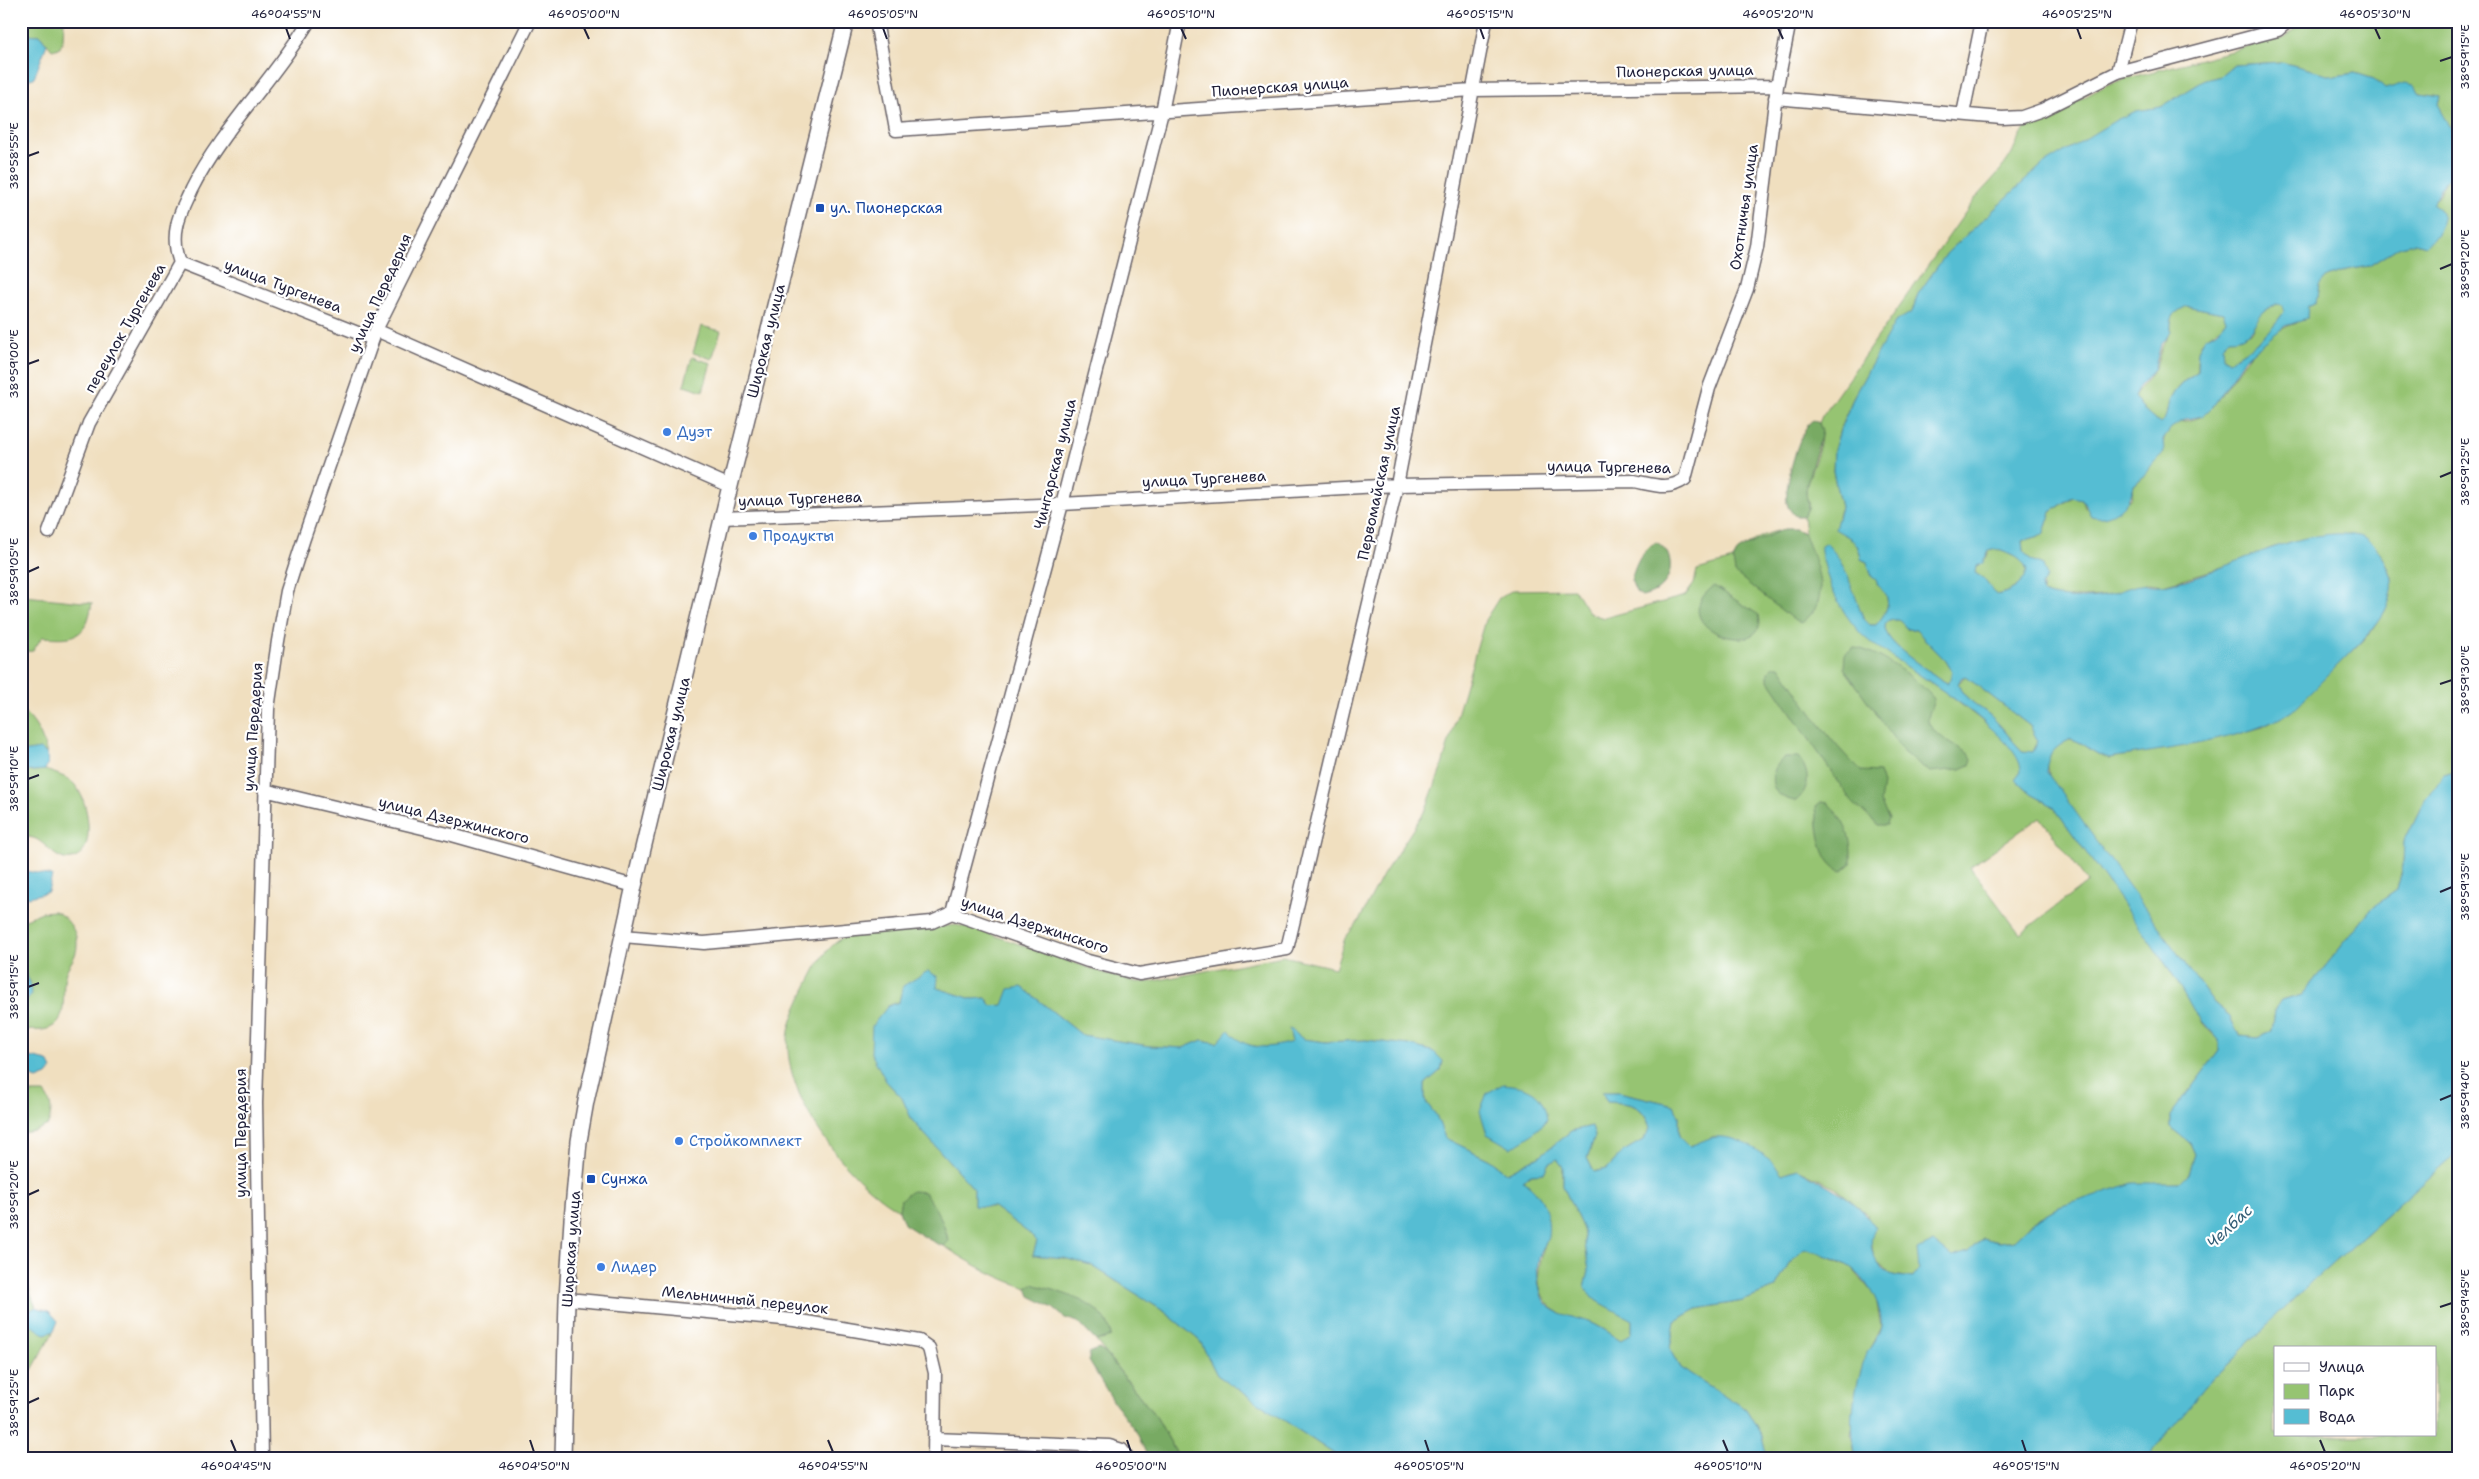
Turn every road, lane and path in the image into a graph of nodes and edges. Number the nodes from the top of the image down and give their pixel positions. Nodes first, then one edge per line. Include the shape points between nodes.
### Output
1 (310, 21) edge
2 (530, 21) edge
3 (846, 21) edge
4 (876, 21) edge
5 (1180, 21) edge
6 (1486, 21) edge
7 (1790, 21) edge
8 (1982, 21) edge
9 (2131, 21) edge
10 (2288, 21) edge
11 (2118, 72) junction
12 (1472, 90) junction
13 (1776, 92) junction
14 (1162, 112) junction
15 (1962, 114) junction
16 (180, 263) junction
17 (375, 334) junction
18 (1686, 479) joint
19 (1397, 484) junction
20 (730, 486) junction
21 (1062, 504) junction
22 (723, 518) junction
23 (49, 532) dead end
24 (264, 790) junction
25 (634, 886) junction
26 (952, 913) junction
27 (623, 936) junction
28 (1287, 949) joint
29 (567, 1299) junction
30 (934, 1439) junction
31 (262, 1458) edge
32 (563, 1458) edge
33 (934, 1458) edge
34 (1128, 1458) edge

1 - 16 street, переулок Тургенева via 200,172 177,224 176,249
2 - 17 street, улица Передерия
3 - 20 street, Широкая улица
4 - 14 street, Пионерская улица via 896,130
5 - 14 street, Чингарская улица
6 - 12 street, Первомайская улица
7 - 13 street, Охотничья улица
8 - 15 street
9 - 11 street
10 - 11 street, Пионерская улица via 2278,30
11 - 15 street, Пионерская улица via 2022,116 2002,118
12 - 13 street, Пионерская улица
12 - 14 street, Пионерская улица
12 - 19 street, Первомайская улица
13 - 15 street, Пионерская улица
13 - 18 street, Охотничья улица via 1757,247 1747,289 1704,403
14 - 21 street, Чингарская улица
16 - 17 street, улица Тургенева
16 - 23 street, переулок Тургенева via 89,423
17 - 20 street, улица Тургенева
17 - 24 street, улица Передерия via 287,591 268,709
18 - 19 street, улица Тургенева via 1675,486 1663,487 1634,481
19 - 21 street, улица Тургенева
19 - 28 street, Первомайская улица
20 - 22 street, Широкая улица
21 - 22 street, улица Тургенева
21 - 26 street, Чингарская улица
22 - 25 street, Широкая улица
24 - 25 street, улица Дзержинского via 452,835
24 - 31 street, улица Передерия via 256,1103
25 - 27 street, Широкая улица
26 - 27 street, улица Дзержинского via 932,922 704,943
26 - 28 street, улица Дзержинского via 1088,961 1139,974
27 - 29 street, Широкая улица via 579,1141
29 - 30 street, Мельничный переулок via 794,1320 919,1340 929,1348 934,1365
29 - 32 street, Широкая улица
30 - 33 street
30 - 34 street via 1109,1446 1122,1450

